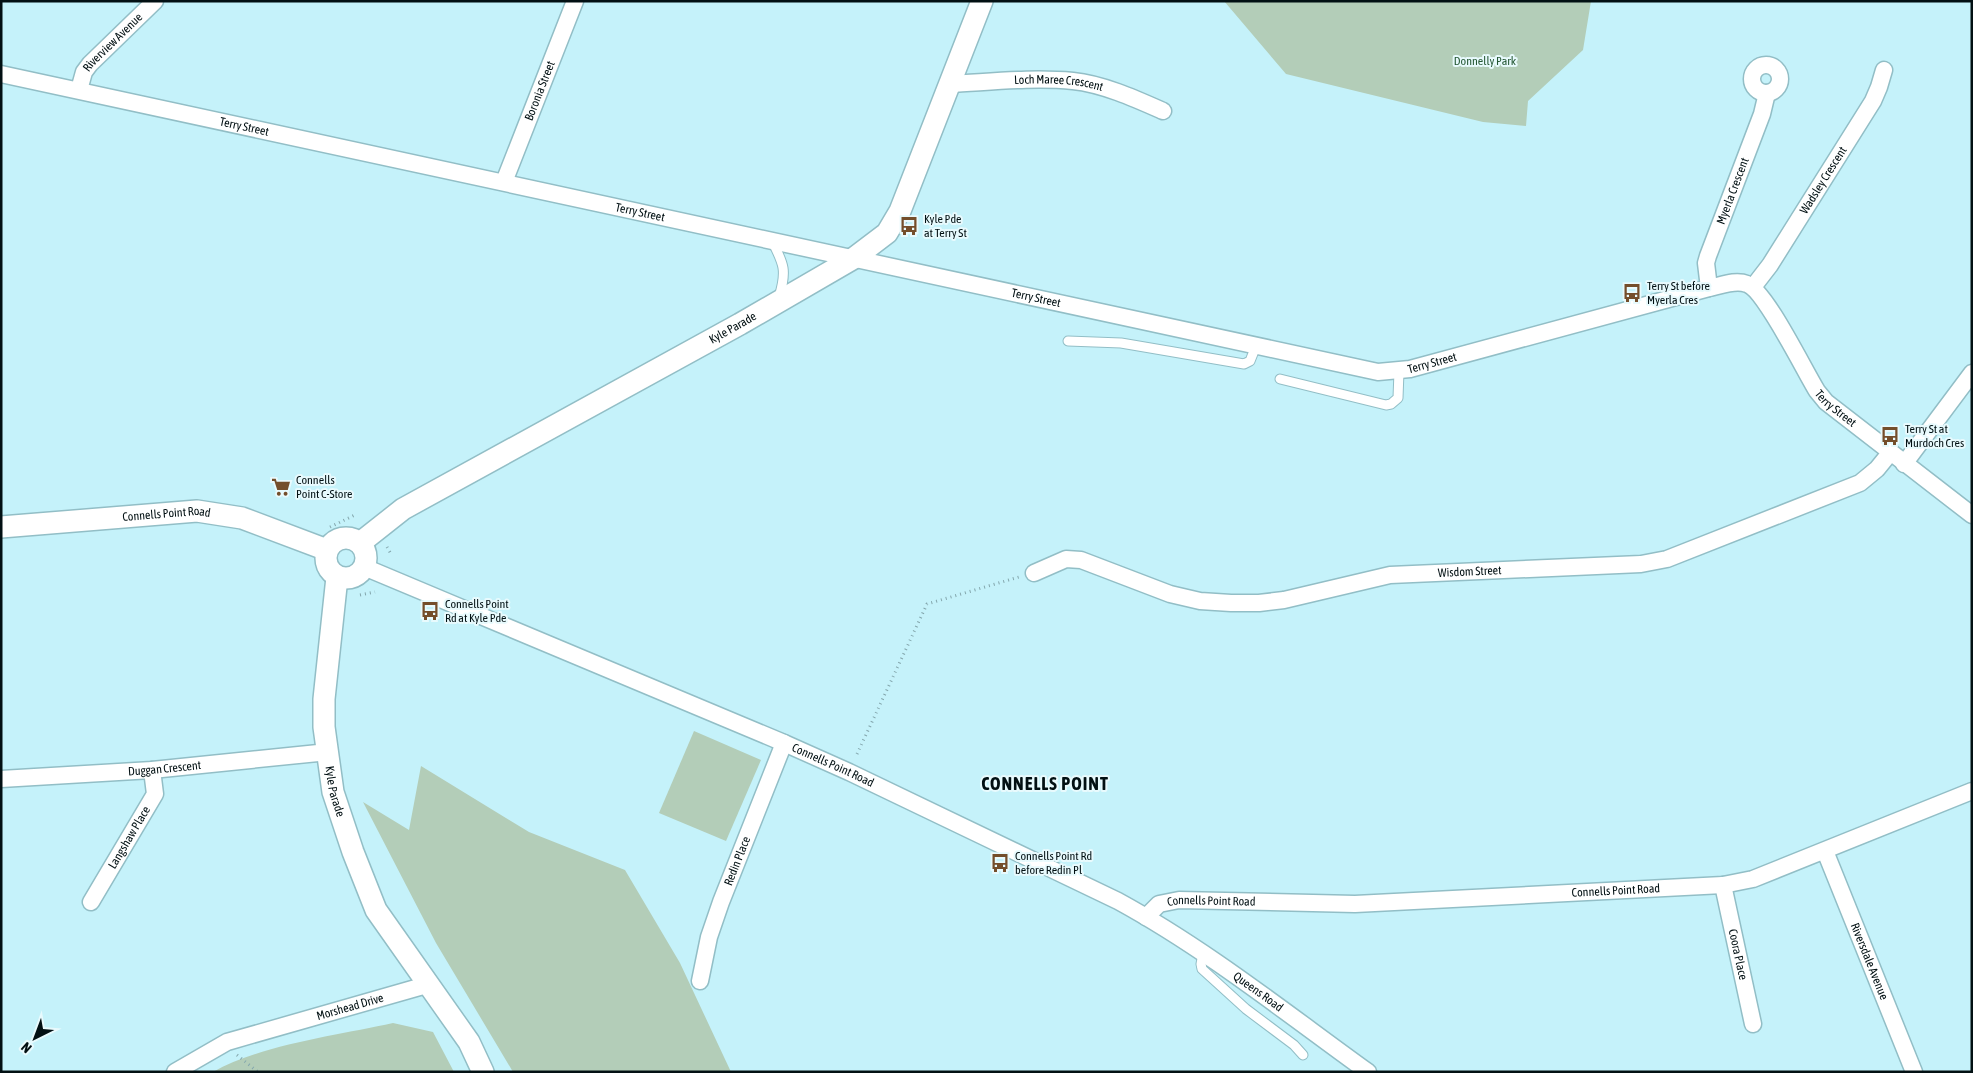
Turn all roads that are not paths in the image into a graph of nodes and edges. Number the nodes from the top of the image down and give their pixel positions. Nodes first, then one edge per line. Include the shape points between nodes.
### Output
1 (155, 1) edge
2 (575, 1) edge
3 (982, 1) edge
4 (1884, 70) dead end
5 (1, 74) edge
6 (950, 84) junction
7 (79, 90) junction
8 (1767, 93) dead end
9 (1163, 111) dead end
10 (504, 182) junction
11 (771, 240) junction
12 (854, 258) junction
13 (1753, 286) junction
14 (1709, 288) junction
15 (778, 302) junction
16 (1068, 341) dead end
17 (1256, 346) junction
18 (1399, 371) junction
19 (1972, 372) edge
20 (1280, 379) dead end
21 (1890, 453) junction
22 (1904, 464) junction
23 (1972, 515) edge
24 (1, 528) edge
25 (360, 543) junction
26 (327, 550) junction
27 (364, 568) junction
28 (1034, 573) road end
29 (337, 577) junction
30 (784, 743) junction
31 (328, 752) junction
32 (152, 770) junction
33 (1, 779) edge
34 (1972, 792) edge
35 (1825, 851) junction
36 (1723, 885) junction
37 (91, 902) dead end
38 (1146, 917) junction
39 (1203, 953) junction
40 (700, 981) dead end
41 (430, 984) junction
42 (1753, 1024) dead end
43 (1303, 1055) dead end
44 (175, 1072) edge
45 (483, 1072) edge
46 (1368, 1072) edge
47 (1914, 1072) edge

1 - 7 street, Riverview Avenue via 90,64
2 - 10 street, Boronia Street
3 - 6 street, Kyle Parade
4 - 13 street, Wadsley Crescent via 1873,102 1770,265
5 - 7 street, Terry Street
6 - 9 street, Loch Maree Crescent via 1043,79 1074,81 1125,94
6 - 12 street, Kyle Parade via 895,223
7 - 10 street, Terry Street
8 - 14 street, Myerla Crescent via 1708,256
10 - 11 street, Terry Street
11 - 12 street, Terry Street
11 - 15 lane via 782,259 785,273
12 - 15 street, Kyle Parade
12 - 17 street, Terry Street
13 - 14 street, Terry Street via 1737,282
13 - 21 street, Terry Street via 1816,391
14 - 18 street, Terry Street
15 - 25 street, Kyle Parade via 404,509
16 - 17 lane via 1121,343 1244,364 1250,361
17 - 18 street, Terry Street via 1378,372
18 - 20 lane via 1398,398 1386,405
19 - 22 street
21 - 22 street, Terry Street
21 - 28 street, Wisdom Street via 1860,483 1667,559 1641,564 1390,576 1259,604 1200,601 1170,594 1081,560 1066,559
22 - 23 street, Terry Street
24 - 26 street, Connells Point Road via 197,511 242,518
25 - 26 street via 342,538 330,544
25 - 27 street via 366,555
26 - 29 street via 328,568
27 - 29 street via 350,578
27 - 30 street, Connells Point Road
29 - 31 street, Kyle Parade via 324,699
30 - 38 street, Connells Point Road
30 - 40 street, Redin Place via 721,902 709,937
31 - 32 street, Duggan Crescent
31 - 41 street, Kyle Parade via 333,792 376,910
32 - 33 street, Duggan Crescent
32 - 37 street, Langshaw Place via 155,794
34 - 35 street, Connells Point Road
35 - 36 street, Connells Point Road via 1752,879
35 - 47 street, Riversdale Avenue
36 - 38 street, Connells Point Road via 1355,904 1179,900 1159,904
36 - 42 street, Coora Place
38 - 39 street, Queens Road
39 - 43 lane via 1202,968
39 - 46 street, Queens Road
41 - 44 street, Morshead Drive via 227,1042
41 - 45 street via 469,1042

